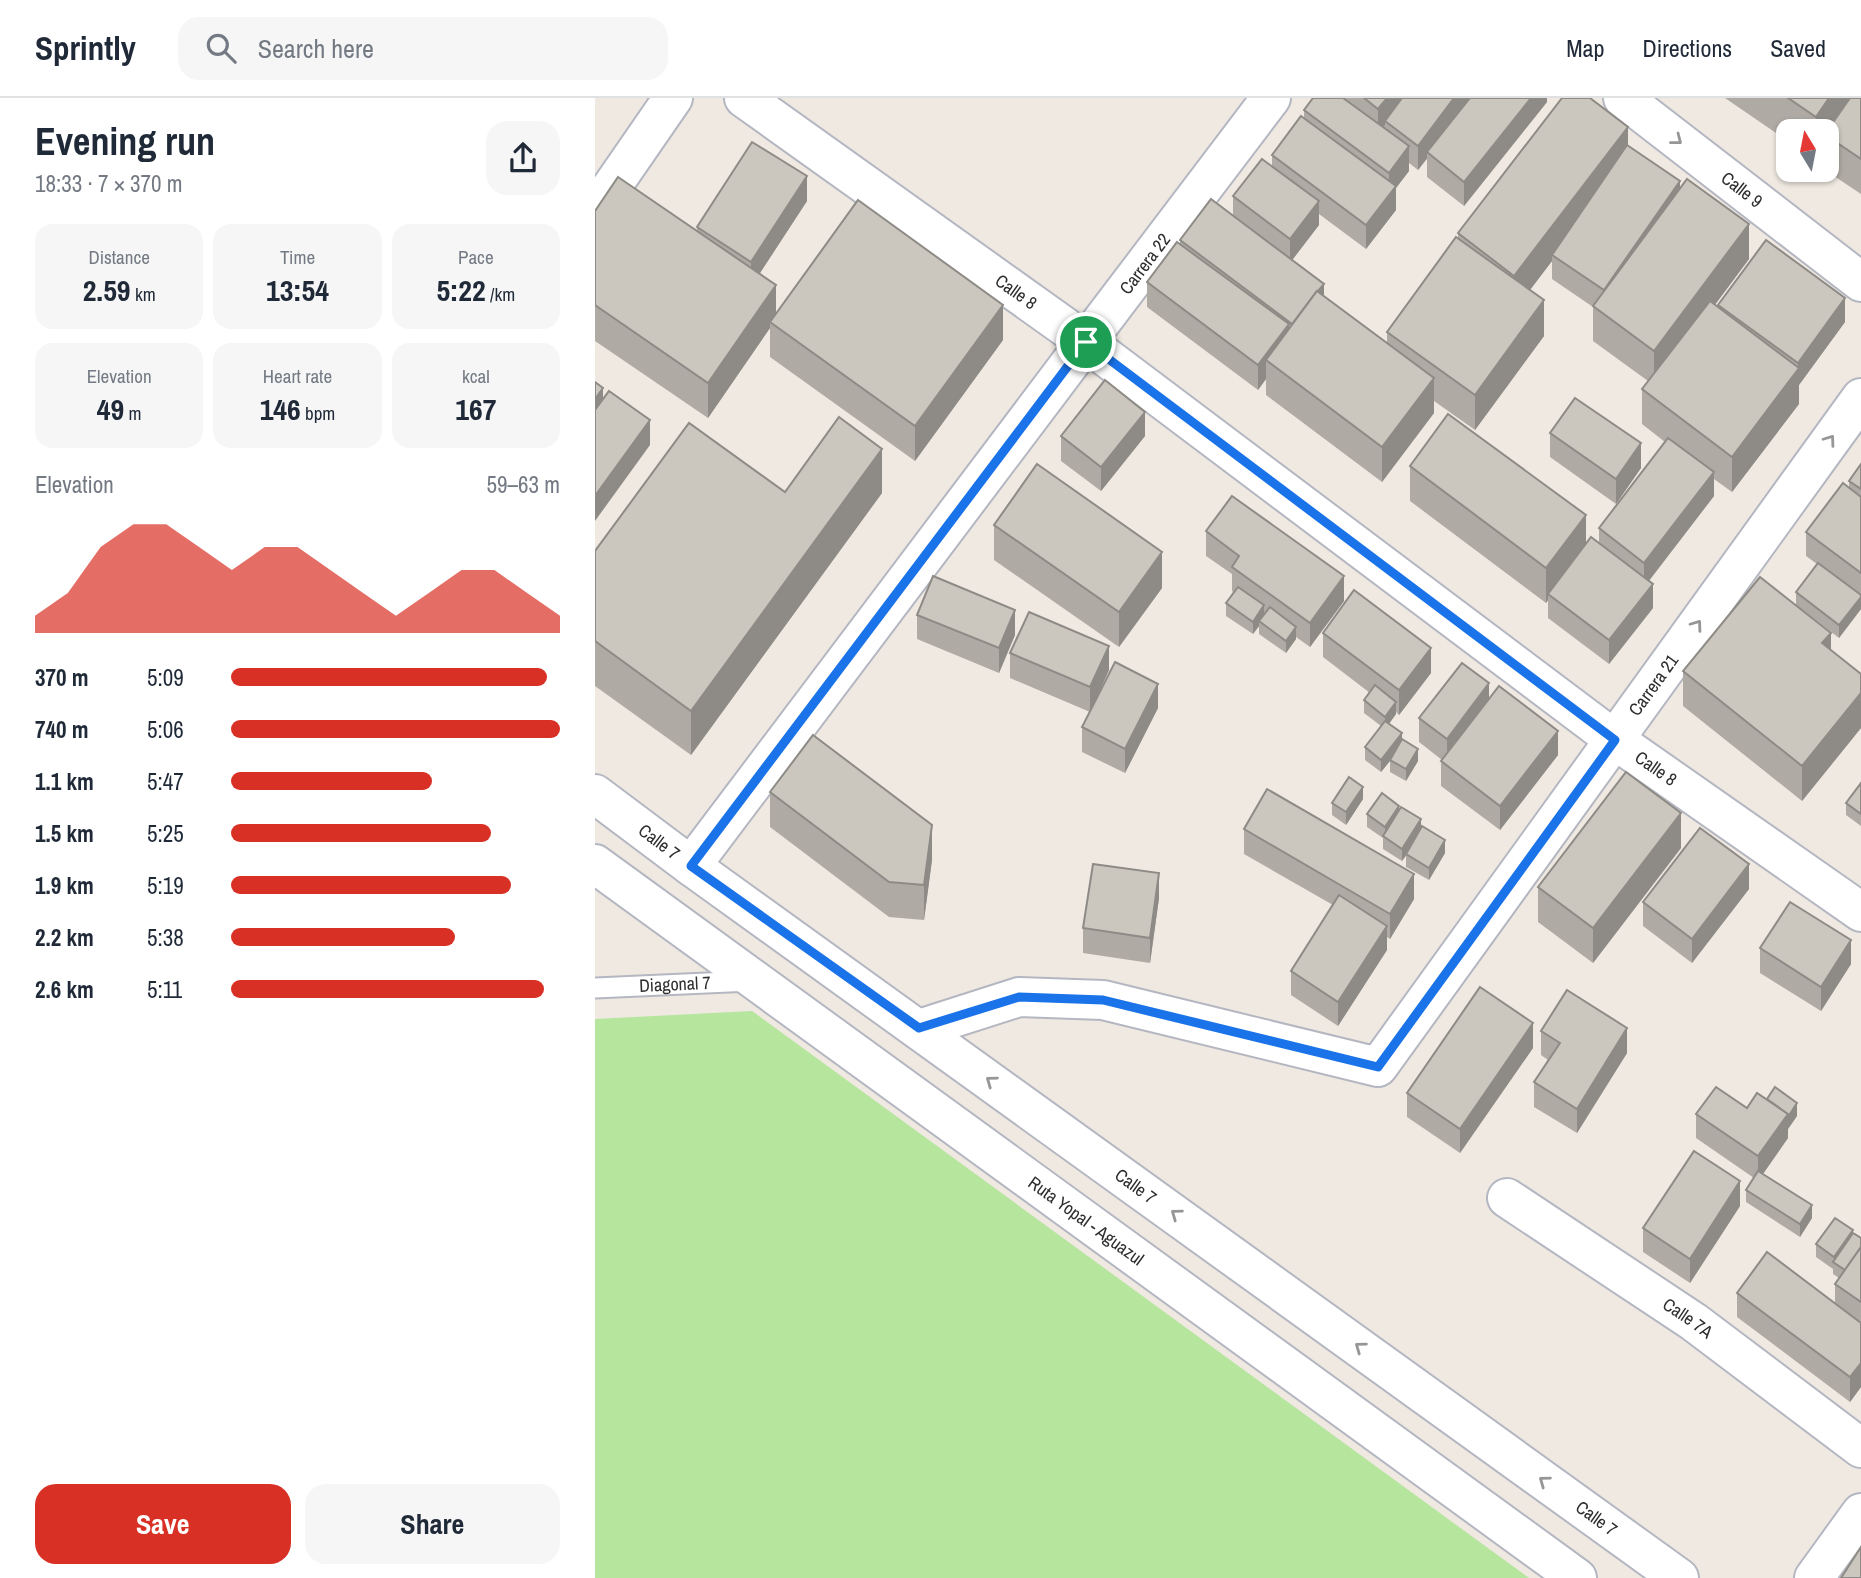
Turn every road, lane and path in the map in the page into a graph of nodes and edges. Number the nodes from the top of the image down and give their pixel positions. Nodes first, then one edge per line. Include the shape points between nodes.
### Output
1 (673, 98) edge
2 (744, 98) edge
3 (1271, 98) edge
4 (1623, 98) edge
5 (595, 211) edge
6 (1861, 282) edge
7 (1086, 342) junction
8 (1861, 398) edge
9 (1615, 740) junction
10 (595, 794) edge
11 (595, 864) edge
12 (691, 866) junction
13 (1861, 912) edge
14 (755, 981) junction
15 (595, 988) edge
16 (919, 1028) junction
17 (1507, 1198) dead end
18 (1861, 1448) edge
19 (1861, 1513) edge
20 (1577, 1578) edge
21 (1679, 1578) edge
22 (1814, 1578) edge

1 - 5 street
2 - 7 street, Calle 8
3 - 7 street, Carrera 22
4 -> 6 street, Calle 9
7 - 9 street, Calle 8
7 - 12 street, Carrera 22
9 -> 8 street, Carrera 21
9 - 13 street, Calle 8
9 - 16 street, Carrera 21 via 1378,1067 1103,1000 1019,997
10 - 12 street, Calle 7
11 - 14 lane, Ruta Yopal - Aguazul
12 - 16 street, Calle 7
14 - 15 lane, Diagonal 7
14 - 20 lane, Ruta Yopal - Aguazul
21 -> 16 street, Calle 7
17 - 18 street, Calle 7A via 1694,1322
19 - 22 street

